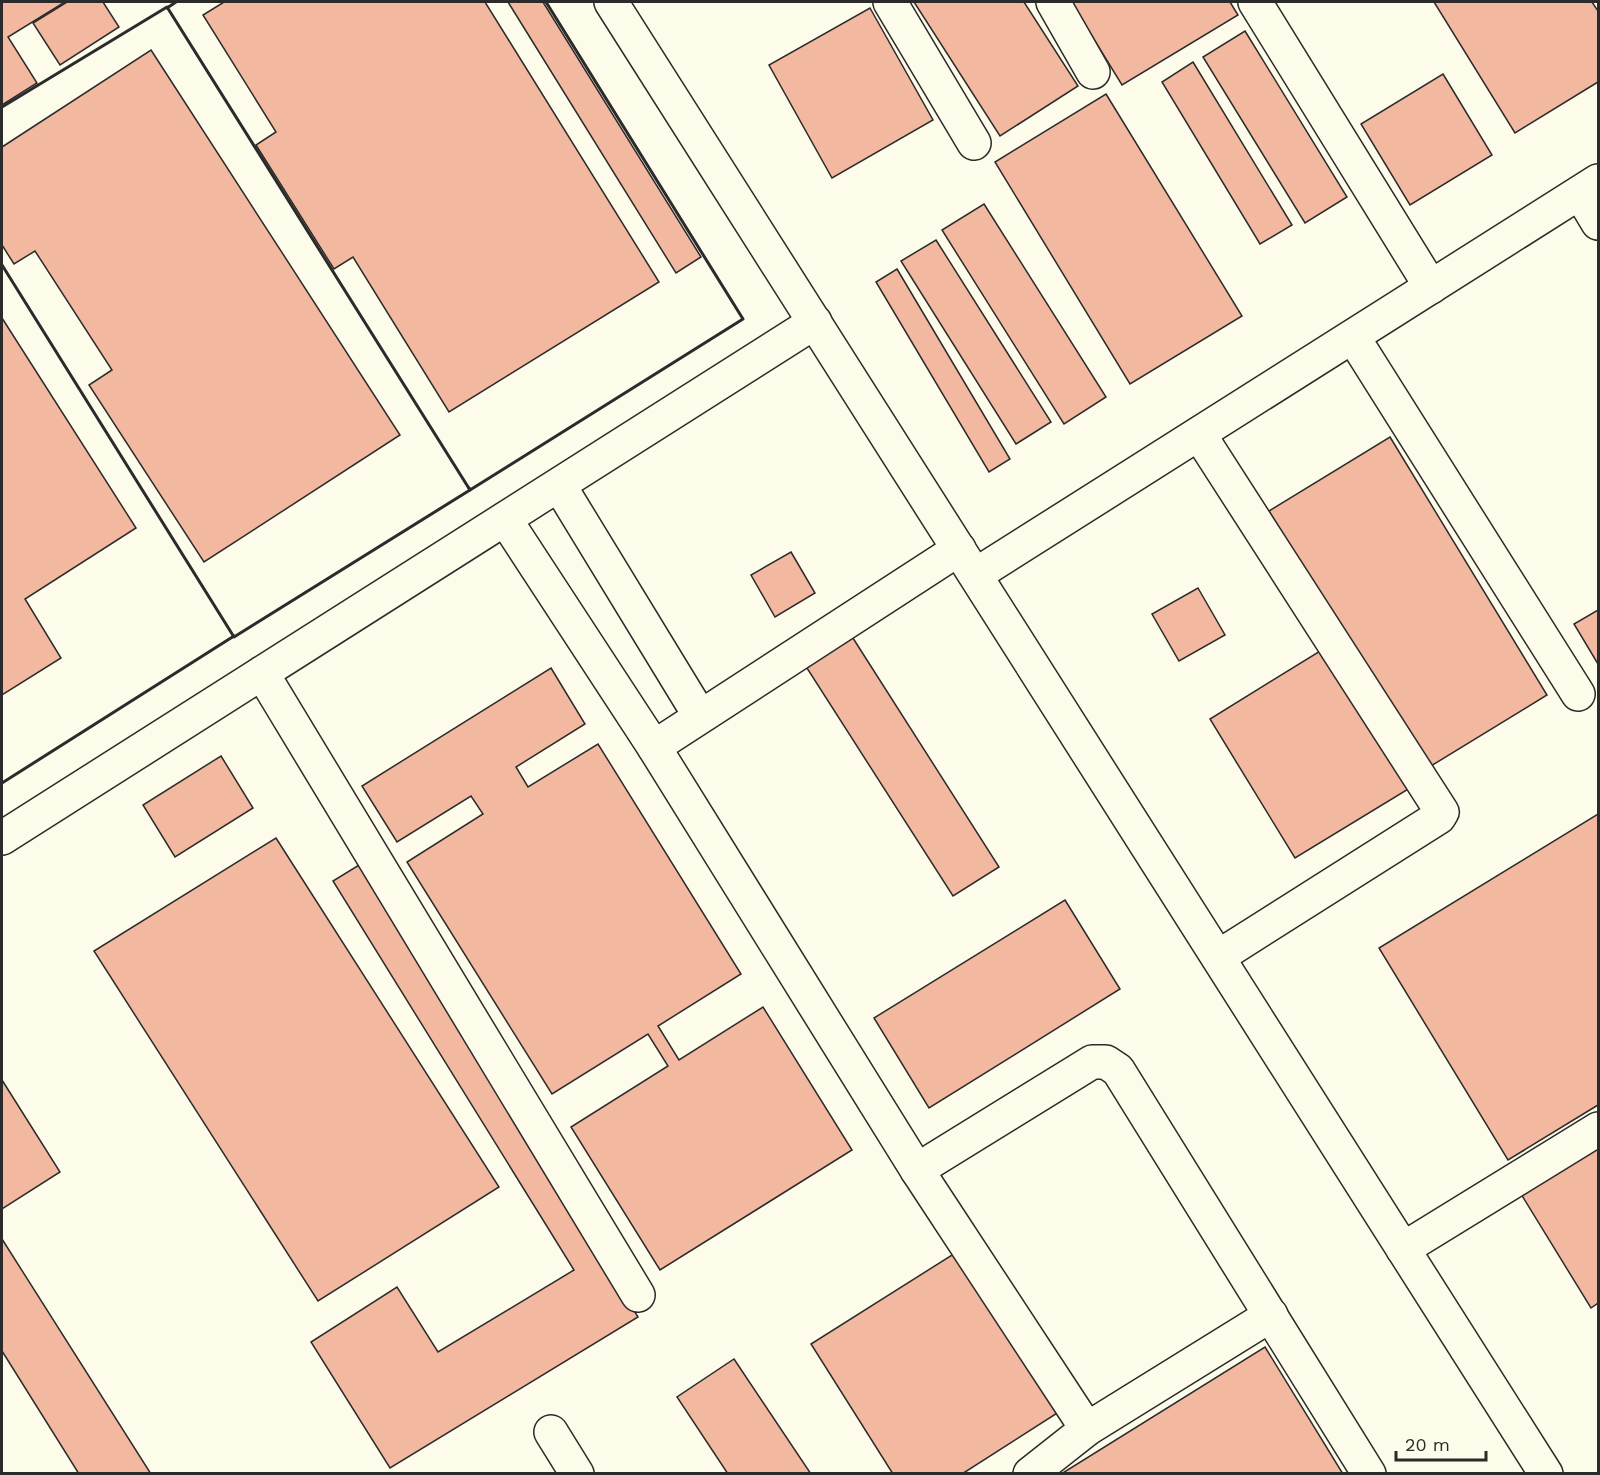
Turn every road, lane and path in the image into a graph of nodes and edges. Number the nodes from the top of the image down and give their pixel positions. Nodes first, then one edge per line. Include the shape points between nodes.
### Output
1 (891, 2) edge
2 (1053, 2) edge
3 (1255, 2) edge
4 (617, 3) edge
5 (1093, 72) dead end
6 (974, 142) dead end
7 (1589, 187) edge
8 (1599, 223) edge
9 (1431, 287) junction
10 (815, 322) junction
11 (1353, 337) junction
12 (1199, 434) junction
13 (559, 485) junction
14 (505, 519) junction
15 (968, 562) junction
16 (262, 673) junction
17 (1578, 694) dead end
18 (700, 717) junction
19 (654, 747) junction
20 (2, 838) edge
21 (1218, 957) junction
22 (1599, 1129) edge
23 (917, 1170) junction
24 (1403, 1249) junction
25 (638, 1295) dead end
26 (1271, 1315) junction
27 (1087, 1430) junction
28 (551, 1432) dead end
29 (577, 1473) edge
30 (1030, 1473) edge
31 (1369, 1473) edge
32 (1546, 1473) edge

1 - 6 lane
2 - 5 lane
3 - 9 lane
4 - 10 lane
7 - 8 lane
7 - 9 lane
9 - 11 lane
10 - 13 lane
10 - 15 lane
11 - 12 lane
11 - 17 lane
12 - 15 lane
12 - 21 lane via 1442,812 1440,817
13 - 14 lane
13 - 18 lane
14 - 16 lane
14 - 19 lane
15 - 18 lane
15 - 21 lane
16 - 20 lane
16 - 25 lane
18 - 19 lane
19 - 23 lane
21 - 24 lane
22 - 24 lane
23 - 26 lane via 1092,1062 1106,1062 1118,1070
23 - 27 lane
24 - 32 lane
26 - 27 lane
26 - 31 lane
27 - 30 lane
28 - 29 lane

